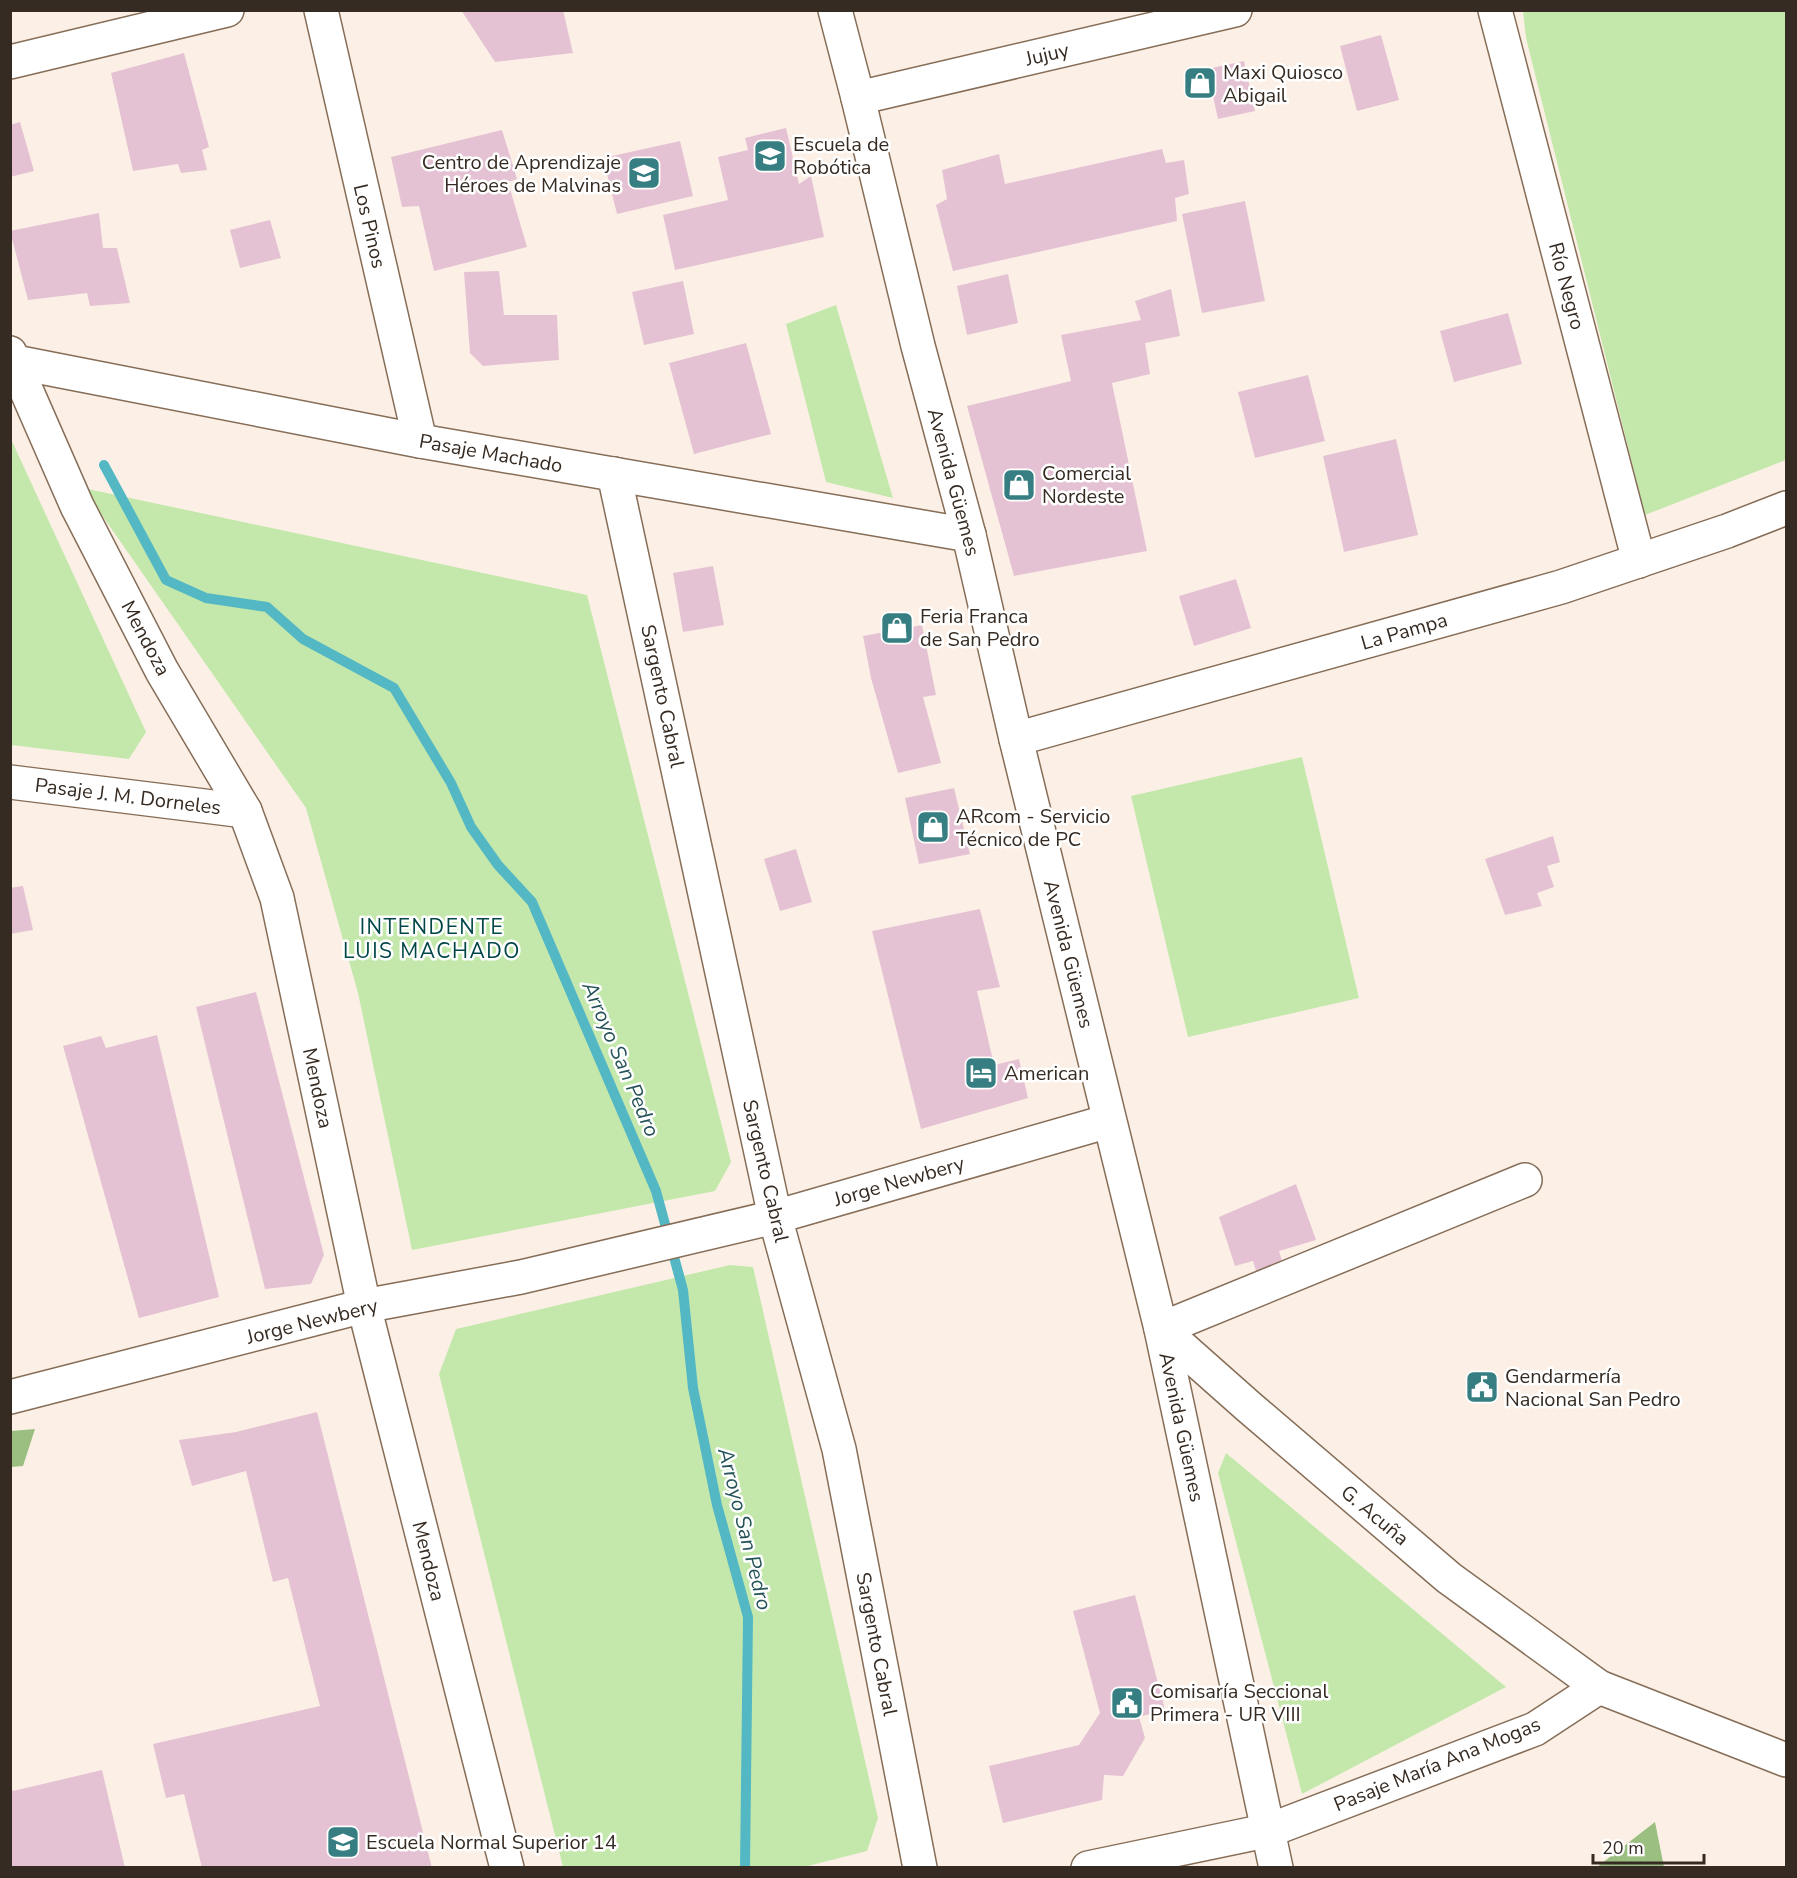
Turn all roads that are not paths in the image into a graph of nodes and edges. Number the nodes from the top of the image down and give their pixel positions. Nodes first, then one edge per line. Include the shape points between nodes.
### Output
1 (227, 10) edge
2 (321, 10) edge
3 (834, 10) edge
4 (1235, 10) edge
5 (1495, 10) edge
6 (10, 62) edge
7 (858, 98) junction
8 (13, 357) edge
9 (420, 441) junction
10 (614, 474) junction
11 (1786, 508) edge
12 (969, 536) junction
13 (1639, 561) junction
14 (1016, 740) junction
15 (10, 782) edge
16 (245, 810) junction
17 (1109, 1121) junction
18 (1525, 1180) dead end
19 (775, 1217) junction
20 (364, 1306) junction
21 (1161, 1329) junction
22 (10, 1397) edge
23 (1599, 1687) junction
24 (1786, 1760) edge
25 (1270, 1830) junction
26 (507, 1868) edge
27 (920, 1868) edge
28 (1088, 1868) edge
29 (1276, 1868) edge

1 - 6 street
2 - 9 street, Los Pinos
3 - 7 street, Avenida Güemes
4 - 7 street, Jujuy
5 - 13 street, Río Negro
7 - 12 street, Avenida Güemes
8 - 9 street, Pasaje Machado
8 - 16 street, Mendoza via 88,526 162,671
9 - 10 street, Pasaje Machado
10 - 12 street, Pasaje Machado
10 - 19 street, Sargento Cabral
11 - 13 street, La Pampa
12 - 14 street, Avenida Güemes
13 - 14 street, La Pampa via 1562,587
14 - 17 street, Avenida Güemes
15 - 16 street, Pasaje J. M. Dorneles
16 - 20 street, Mendoza via 277,898
17 - 19 street, Jorge Newbery
17 - 21 street, Avenida Güemes
18 - 21 street
19 - 20 street, Jorge Newbery via 521,1277
19 - 27 street, Sargento Cabral via 839,1449
20 - 22 street, Jorge Newbery
20 - 26 street, Mendoza
21 - 23 street, G. Acuña via 1449,1578
21 - 25 street, Avenida Güemes
23 - 24 street, G. Acuña
23 - 25 street, Pasaje María Ana Mogas via 1534,1729
25 - 28 street, Pasaje María Ana Mogas
25 - 29 street, Avenida Güemes

